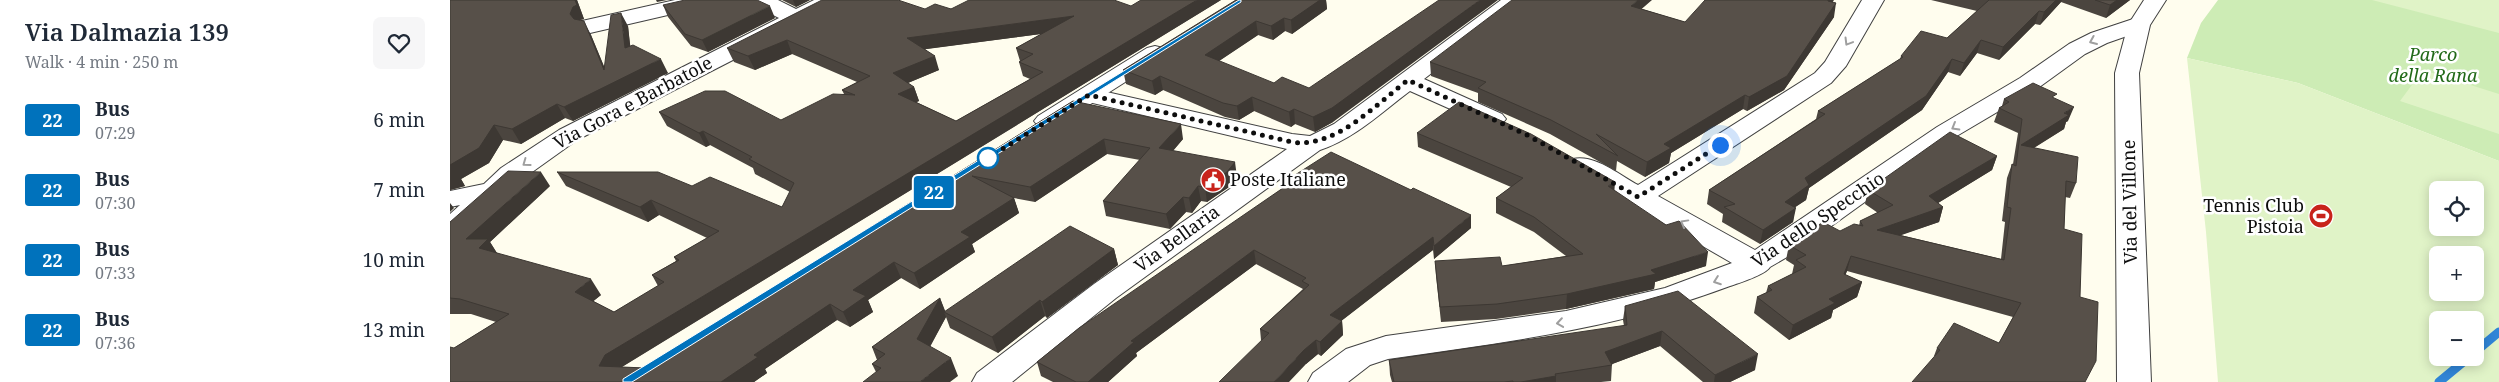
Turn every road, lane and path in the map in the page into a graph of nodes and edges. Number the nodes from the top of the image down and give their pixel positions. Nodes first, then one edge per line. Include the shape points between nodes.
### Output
1 (703, 0) edge
2 (761, 0) edge
3 (831, 0) edge
4 (1515, 0) edge
5 (1873, 0) edge
6 (2155, 0) edge
7 (797, 18) junction
8 (2139, 24) junction
9 (590, 26) dead end
10 (1172, 42) edge
11 (1408, 80) junction
12 (1089, 95) junction
13 (1515, 129) edge
14 (1022, 137) edge
15 (1311, 144) junction
16 (1565, 155) edge
17 (492, 191) junction
18 (1638, 197) junction
19 (450, 199) edge
20 (450, 230) edge
21 (1757, 264) junction
22 (989, 382) edge
23 (1325, 382) edge
24 (2134, 382) edge

1 - 9 street
2 - 7 street
3 - 7 street, Via Gora e Barbatole
4 - 11 street, Via Bellaria
5 -> 18 street via 1824,78
6 - 8 street, Via del Villone
7 -> 17 street, Via Gora e Barbatole via 568,135 524,164
8 -> 21 street, Via dello Specchio via 2076,49 2029,83 1946,132
8 - 24 street, Via del Villone via 2127,73
10 - 12 street
11 - 13 street
11 - 15 street, Via Bellaria via 1343,129
12 - 14 street
12 - 15 street
15 - 22 street, Via Bellaria via 1105,291
16 - 18 street
17 - 19 street
17 - 20 street, Via Gora e Barbatole
21 -> 18 street
21 -> 23 street, Via dello Specchio via 1635,307 1566,322 1416,342 1372,352 1346,365

